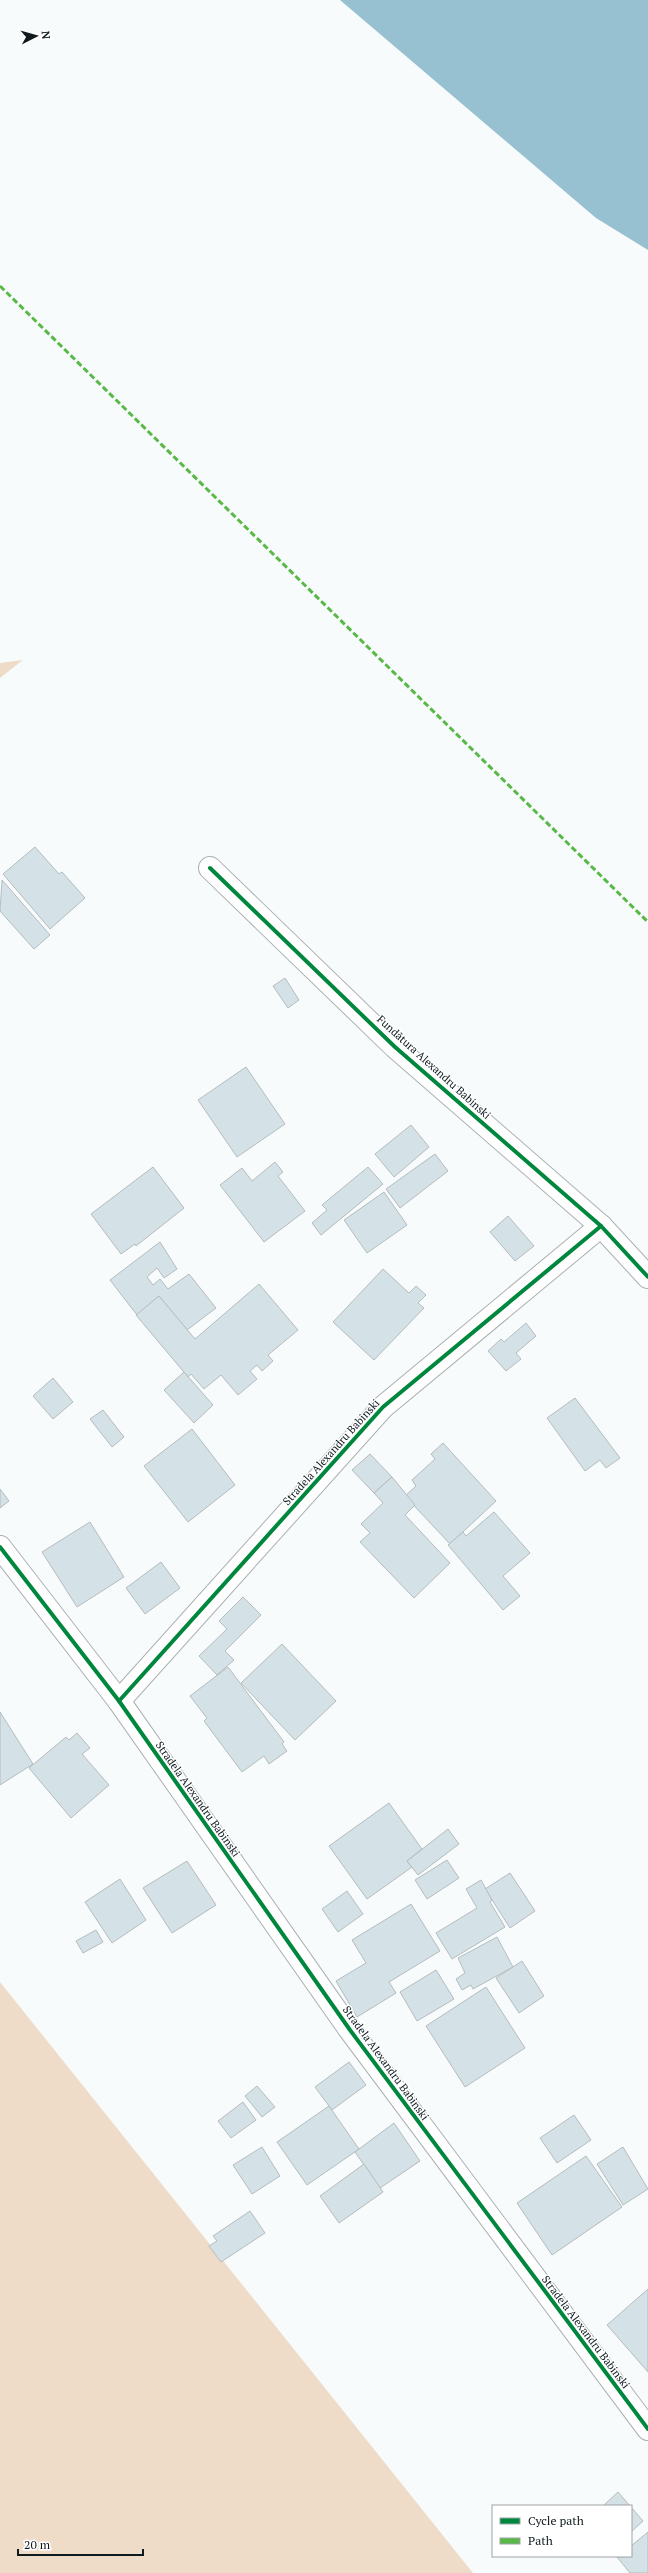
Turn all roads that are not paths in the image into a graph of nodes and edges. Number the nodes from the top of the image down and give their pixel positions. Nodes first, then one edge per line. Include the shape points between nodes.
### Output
1 (210, 868) dead end
2 (601, 1226) junction
3 (648, 1277) edge
4 (0, 1547) edge
5 (119, 1701) junction
6 (648, 2429) edge

1 - 2 street, Fundătura Alexandru Babinski via 395,1047
2 - 3 street, Fundătura Alexandru Babinski
2 - 5 street, Stradela Alexandru Babinski via 383,1407
4 - 5 street, Stradela Alexandru Babinski
5 - 6 street, Stradela Alexandru Babinski via 350,2030

